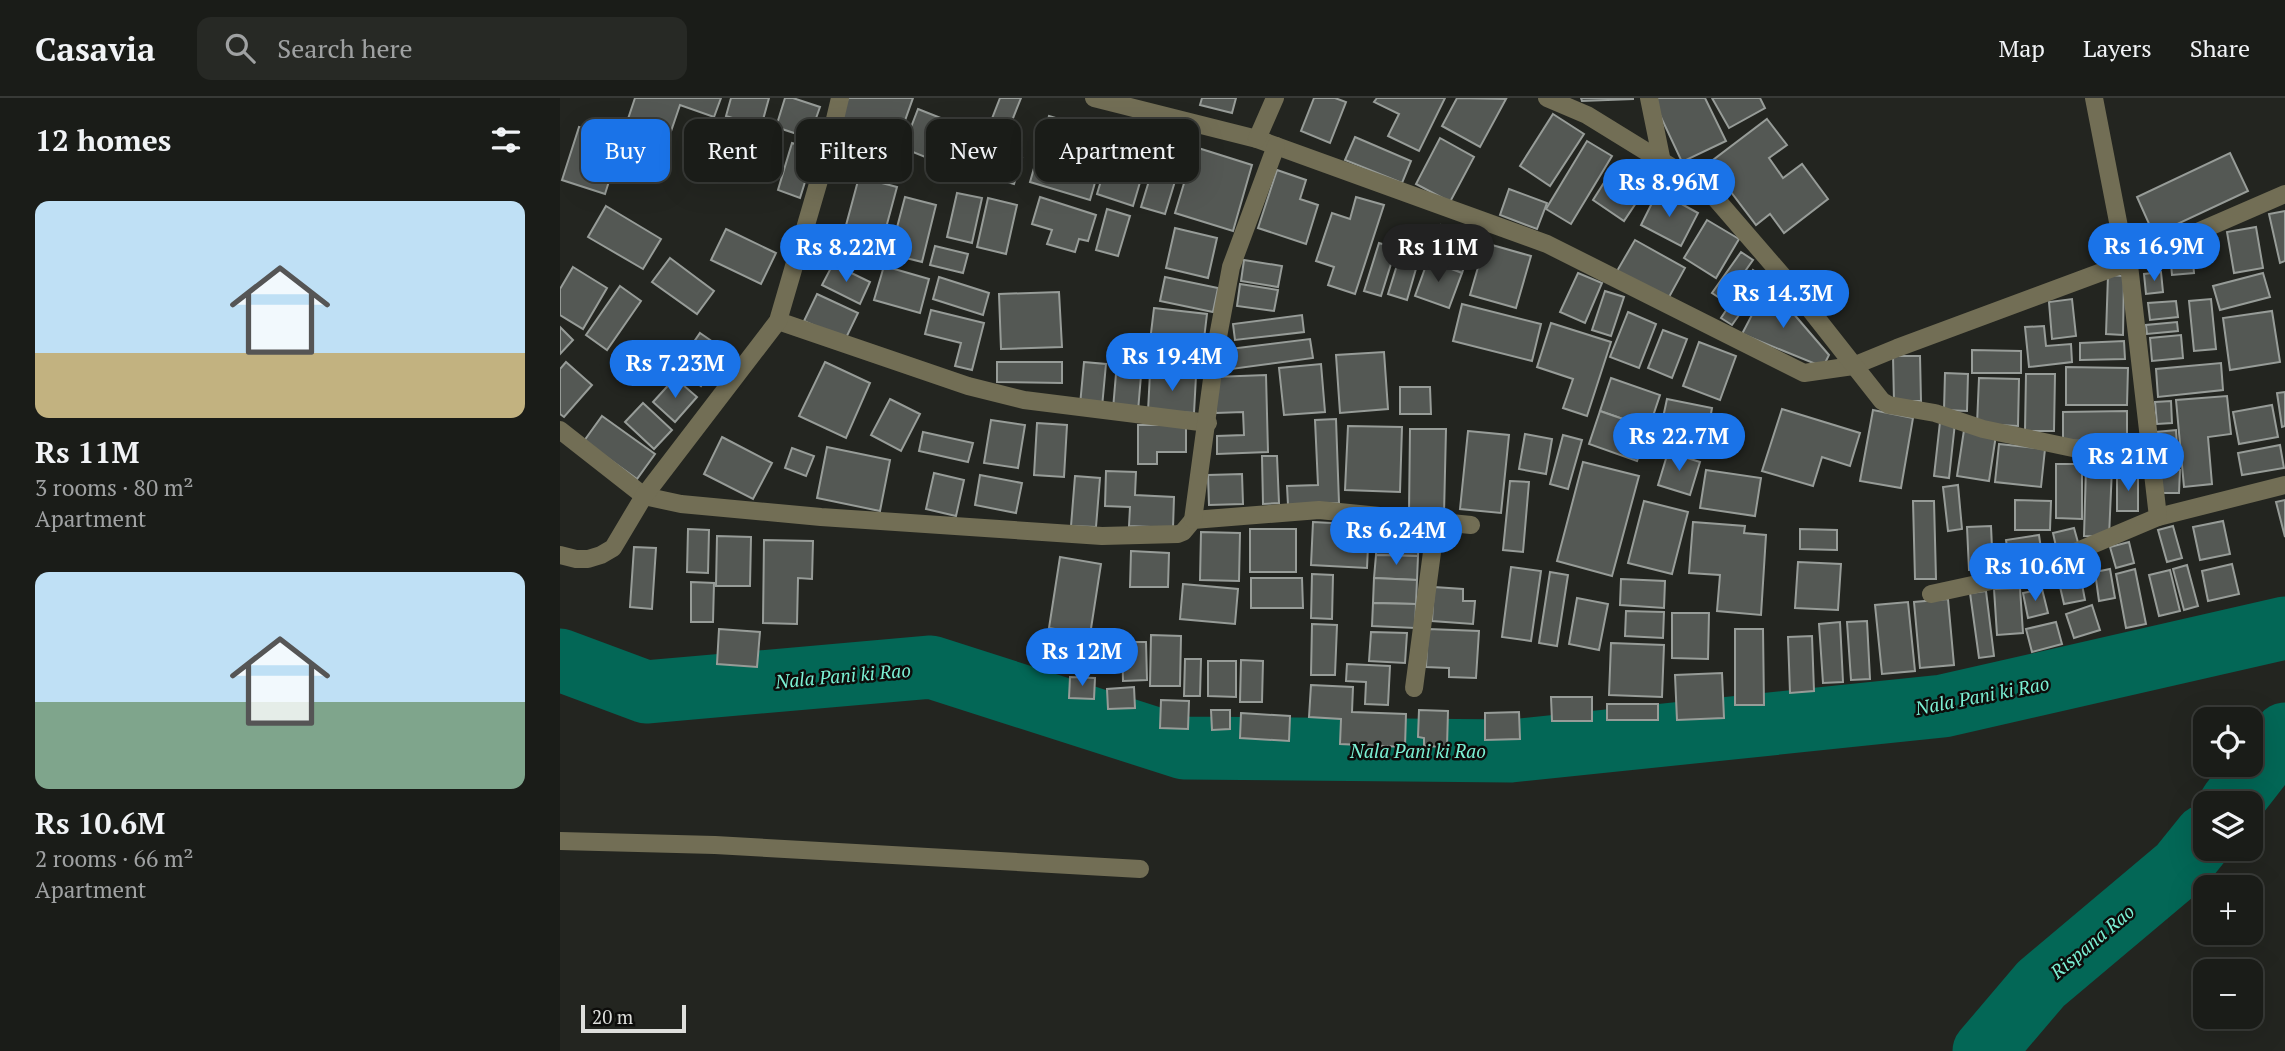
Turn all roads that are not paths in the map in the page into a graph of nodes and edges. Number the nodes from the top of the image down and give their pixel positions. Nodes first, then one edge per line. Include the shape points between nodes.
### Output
1 (840, 98) edge
2 (1094, 98) edge
3 (1275, 98) edge
4 (1547, 98) edge
5 (1649, 98) edge
6 (2094, 98) edge
7 (1257, 139) junction
8 (1276, 146) junction
9 (1662, 162) junction
10 (2285, 194) edge
11 (2126, 263) junction
12 (778, 321) junction
13 (1853, 366) junction
14 (1208, 423) junction
15 (560, 430) edge
16 (2151, 461) junction
17 (2285, 485) edge
18 (644, 496) junction
19 (2158, 517) junction
20 (1193, 520) junction
21 (1436, 522) junction
22 (1471, 525) dead end
23 (560, 555) edge
24 (1931, 594) dead end
25 (1414, 688) dead end
26 (560, 841) edge
27 (1140, 869) dead end

1 - 12 street
2 - 7 street
3 - 7 street
4 - 9 street via 1587,115
5 - 9 street
6 - 11 street
7 - 8 street
8 - 13 street via 1547,244 1804,373
8 - 14 street via 1231,267
9 - 13 street via 1704,185
10 - 11 street
11 - 13 street
11 - 16 street
12 - 14 street via 990,392
12 - 18 street
13 - 16 street via 1875,395 1889,405 1983,429
14 - 20 street
15 - 18 street
16 - 19 street
17 - 19 street
18 - 20 street via 821,517 1102,536 1178,534
18 - 23 street via 612,548 588,559
19 - 24 street via 2023,573
20 - 21 street via 1319,510
21 - 22 street
21 - 25 street
26 - 27 street

